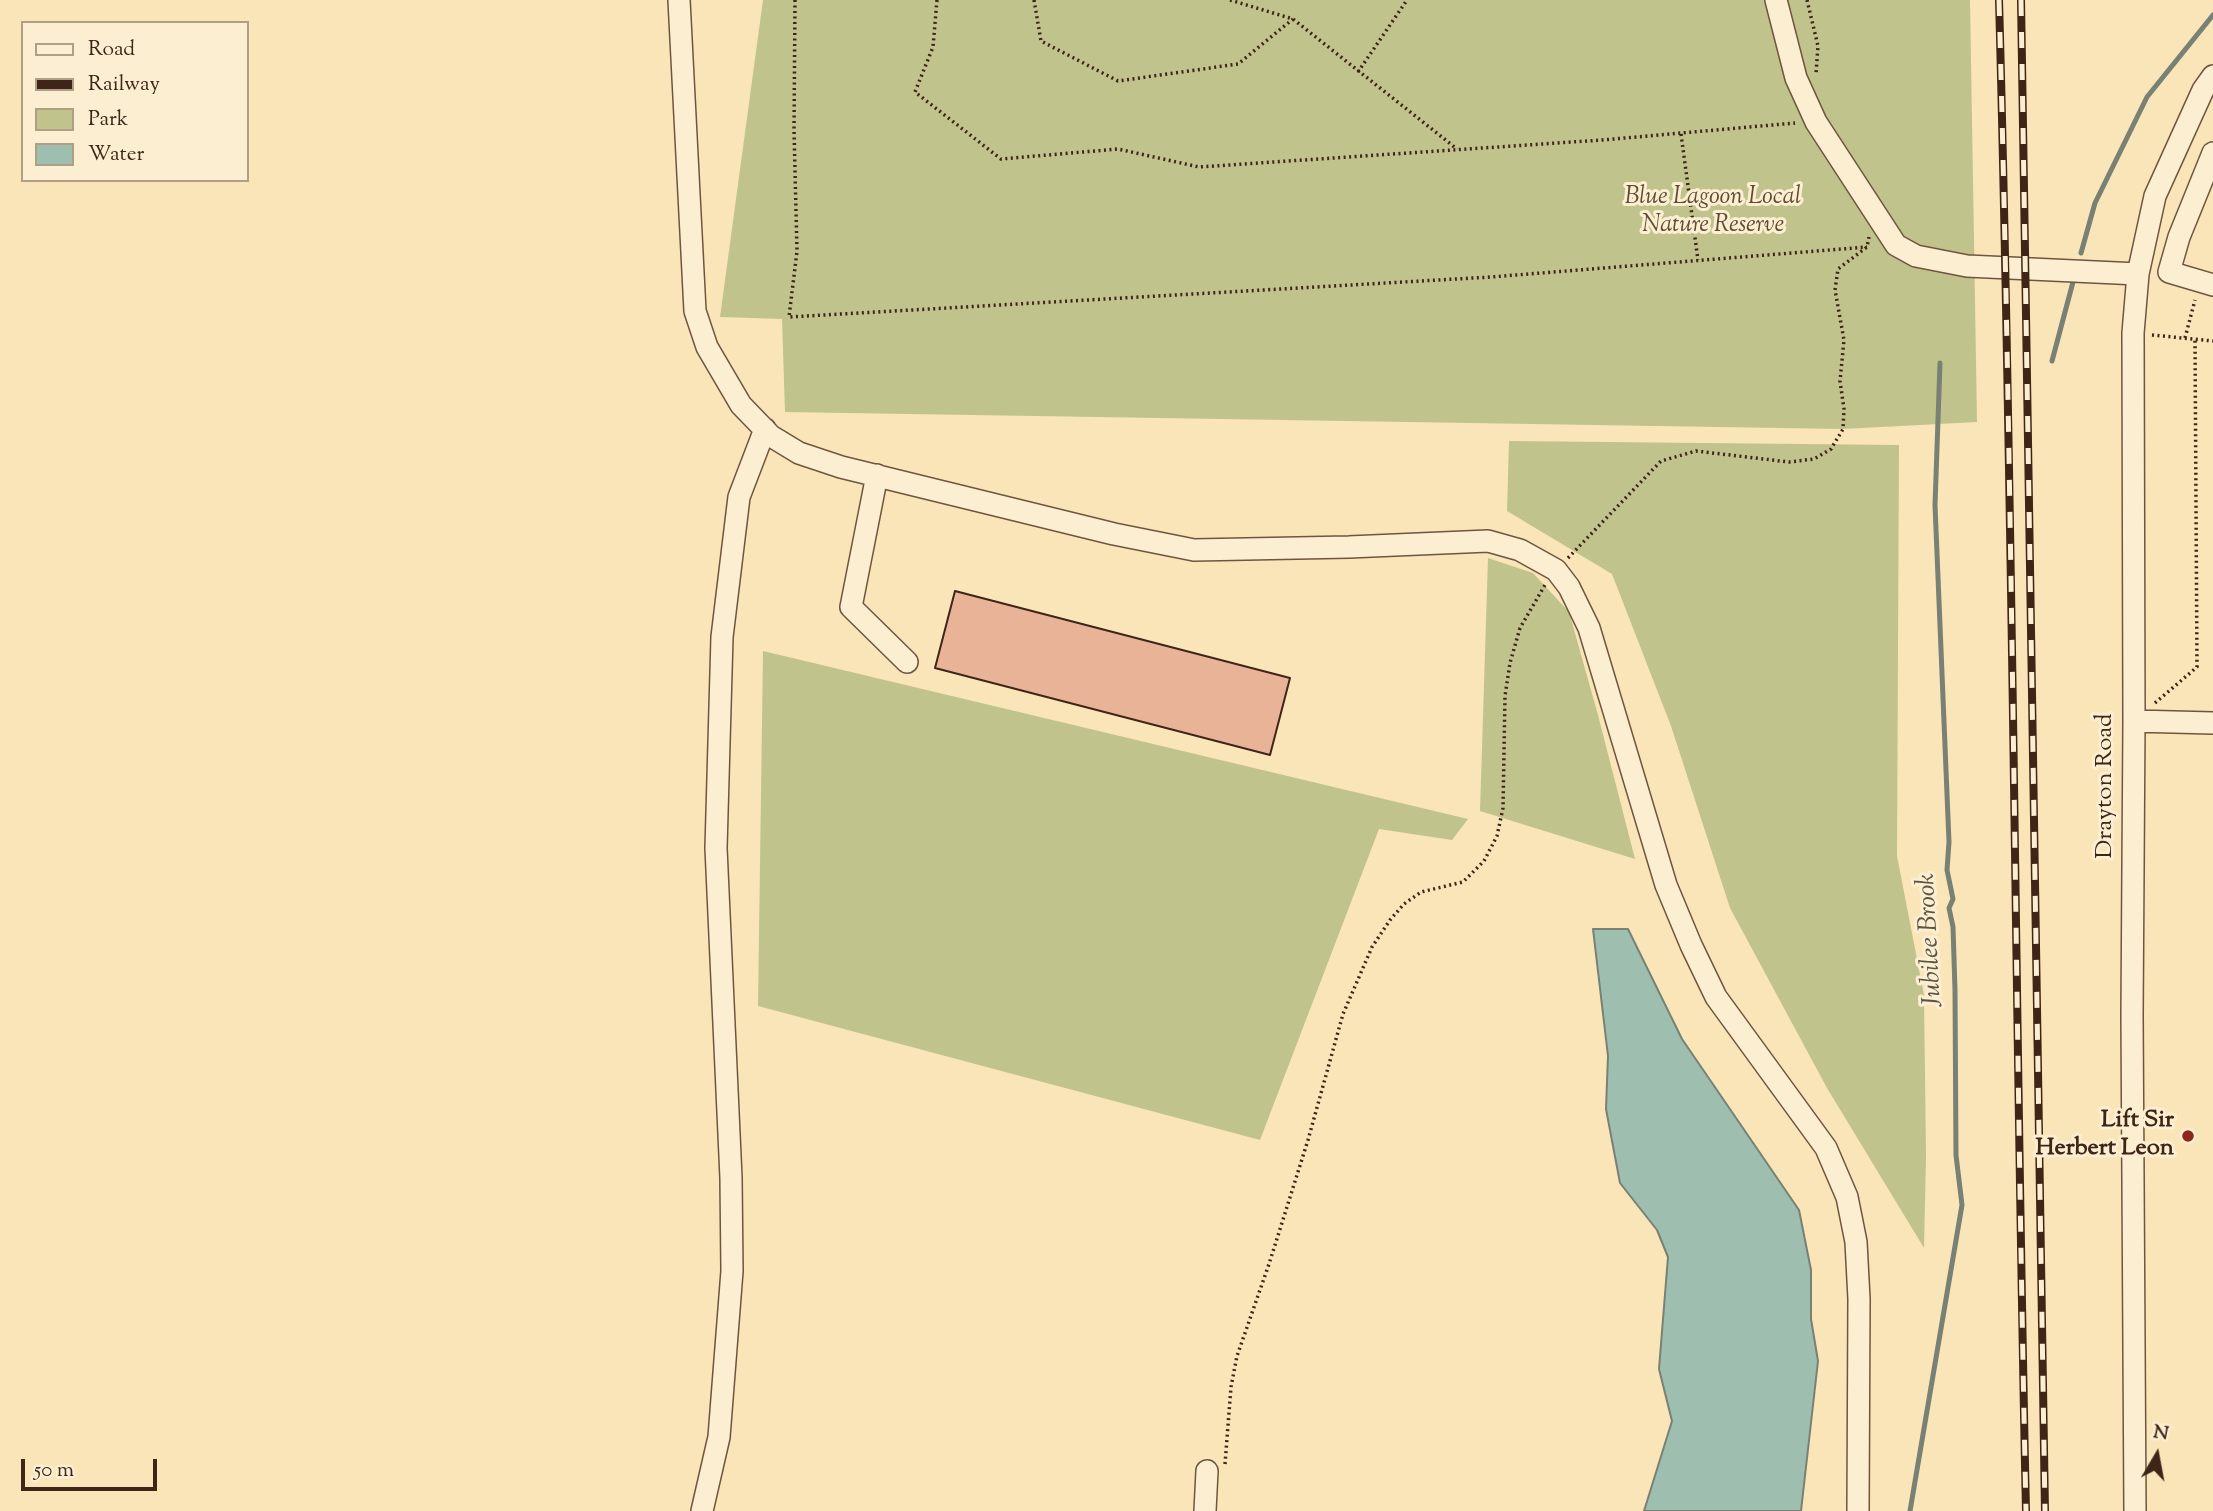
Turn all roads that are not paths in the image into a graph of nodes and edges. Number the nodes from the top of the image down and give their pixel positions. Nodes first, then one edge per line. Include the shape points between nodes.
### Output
1 (678, 0) edge
2 (1776, 0) edge
3 (2213, 76) edge
4 (2204, 112) edge
5 (2213, 153) edge
6 (2138, 274) junction
7 (2207, 283) edge
8 (765, 429) junction
9 (877, 475) junction
10 (907, 662) dead end
11 (2134, 721) junction
12 (2213, 723) edge
13 (1216, 1470) road end
14 (702, 1511) edge
15 (1205, 1511) edge
16 (1858, 1511) edge
17 (2136, 1511) edge

1 - 8 street via 695,311 706,347 741,405
2 - 6 street via 1796,78 1816,122 1896,245 1916,256 1967,266
3 - 4 street, Drayton Road
4 - 6 street, Drayton Road via 2155,196
5 - 7 street via 2169,272
6 - 11 street, Drayton Road via 2133,333
8 - 9 street via 799,453
8 - 14 street via 739,497 722,637 716,848 732,1178 732,1271 719,1437
9 - 10 street via 851,607
9 - 16 street via 1194,550 1488,541 1520,550 1556,570 1589,628 1666,885 1691,945 1716,997 1826,1148 1847,1197 1856,1242 1859,1299
11 - 12 street
11 - 17 street, Drayton Road
13 - 15 street

